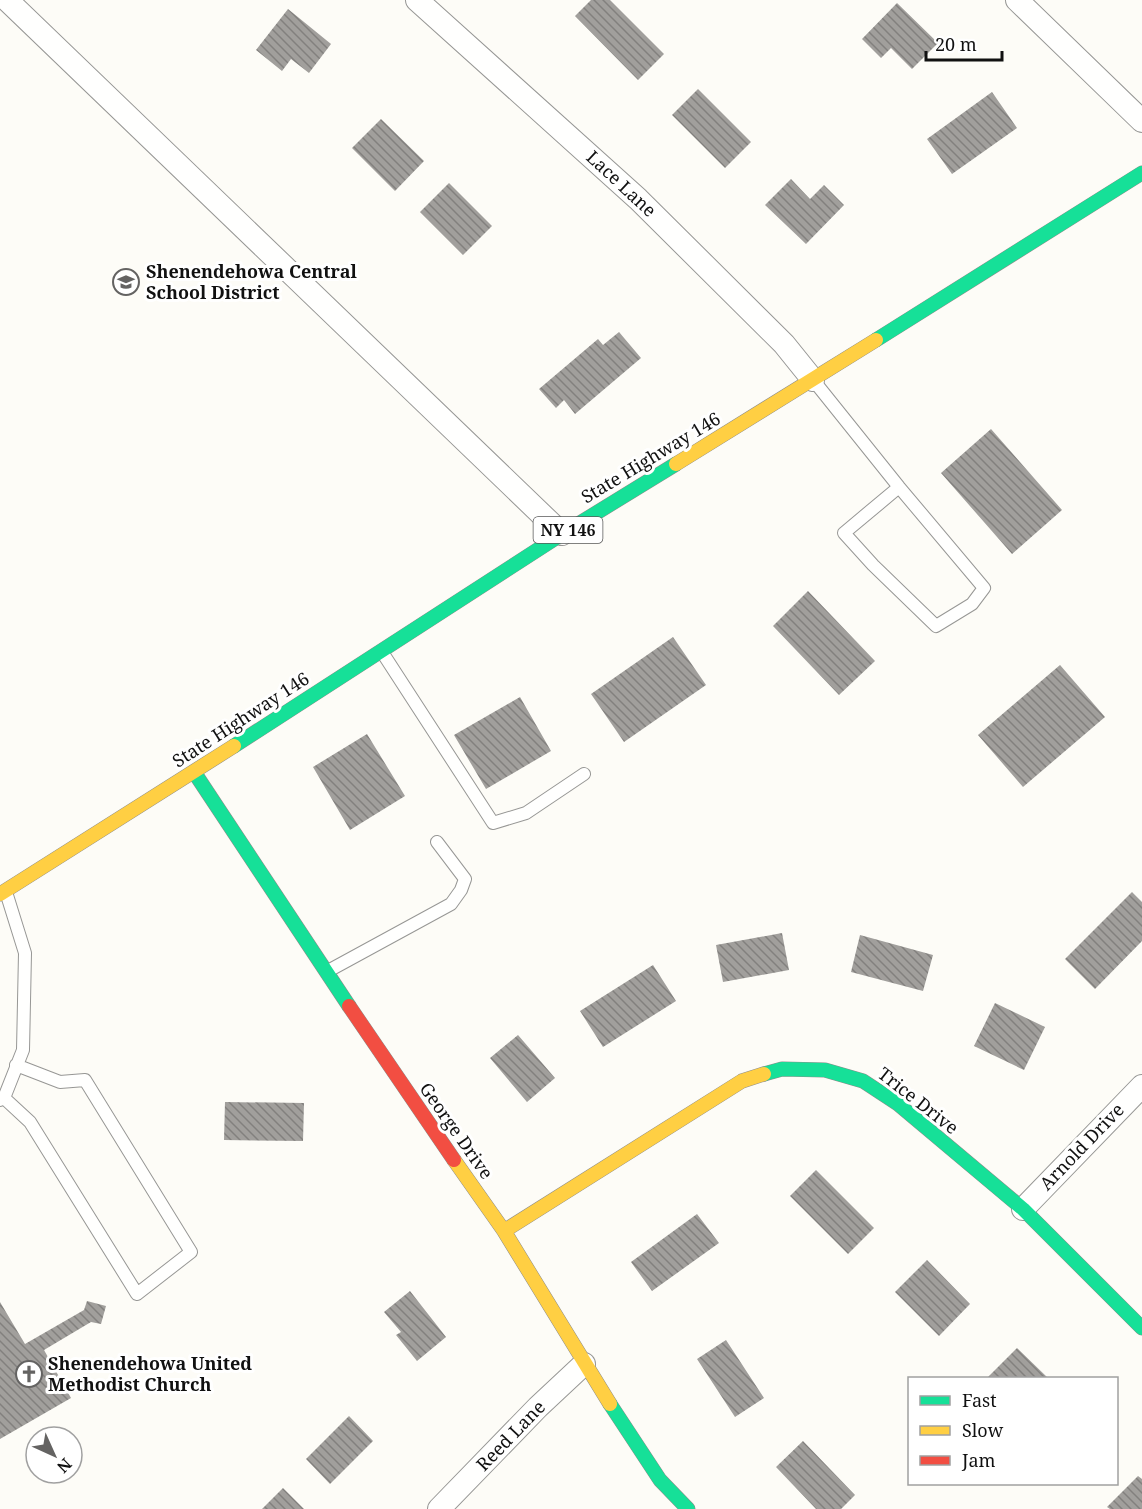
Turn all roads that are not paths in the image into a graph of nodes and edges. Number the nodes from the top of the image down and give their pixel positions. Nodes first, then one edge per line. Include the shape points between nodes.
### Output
1 (7, 0) edge
2 (417, 0) edge
3 (1017, 0) edge
4 (1142, 121) edge
5 (1142, 173) edge
6 (813, 380) junction
7 (899, 486) junction
8 (562, 534) junction
9 (382, 651) junction
10 (194, 772) junction
11 (584, 774) dead end
12 (437, 842) dead end
13 (3, 893) edge
14 (327, 972) junction
15 (16, 1065) junction
16 (1142, 1086) edge
17 (2, 1099) edge
18 (1023, 1209) junction
19 (504, 1231) junction
20 (1142, 1328) edge
21 (584, 1364) junction
22 (440, 1509) edge
23 (688, 1509) edge

1 - 8 street
2 - 6 street, Lace Lane via 638,199 784,345
3 - 4 street
5 - 6 street, State Highway 146 / NY 146
6 - 7 lane
6 - 8 street, State Highway 146 / NY 146
7 - 7 lane via 984,588 972,604 936,626 844,533
8 - 9 street, State Highway 146 / NY 146
9 - 10 street, State Highway 146 / NY 146
9 - 11 lane via 493,823 526,813
10 - 13 street, State Highway 146 / NY 146
10 - 14 street, George Drive
12 - 14 lane via 465,879 452,904
13 - 15 lane via 25,953 23,1050
14 - 19 street, George Drive
15 - 17 lane
15 - 17 lane via 60,1082 85,1080 191,1252 137,1294 30,1122
16 - 18 street, Arnold Drive
18 - 19 street, Trice Drive via 897,1104 863,1081 825,1070 782,1069 742,1081
18 - 20 street, Trice Drive
19 - 21 street, George Drive
21 - 22 street, Reed Lane
21 - 23 street, George Drive via 660,1479

